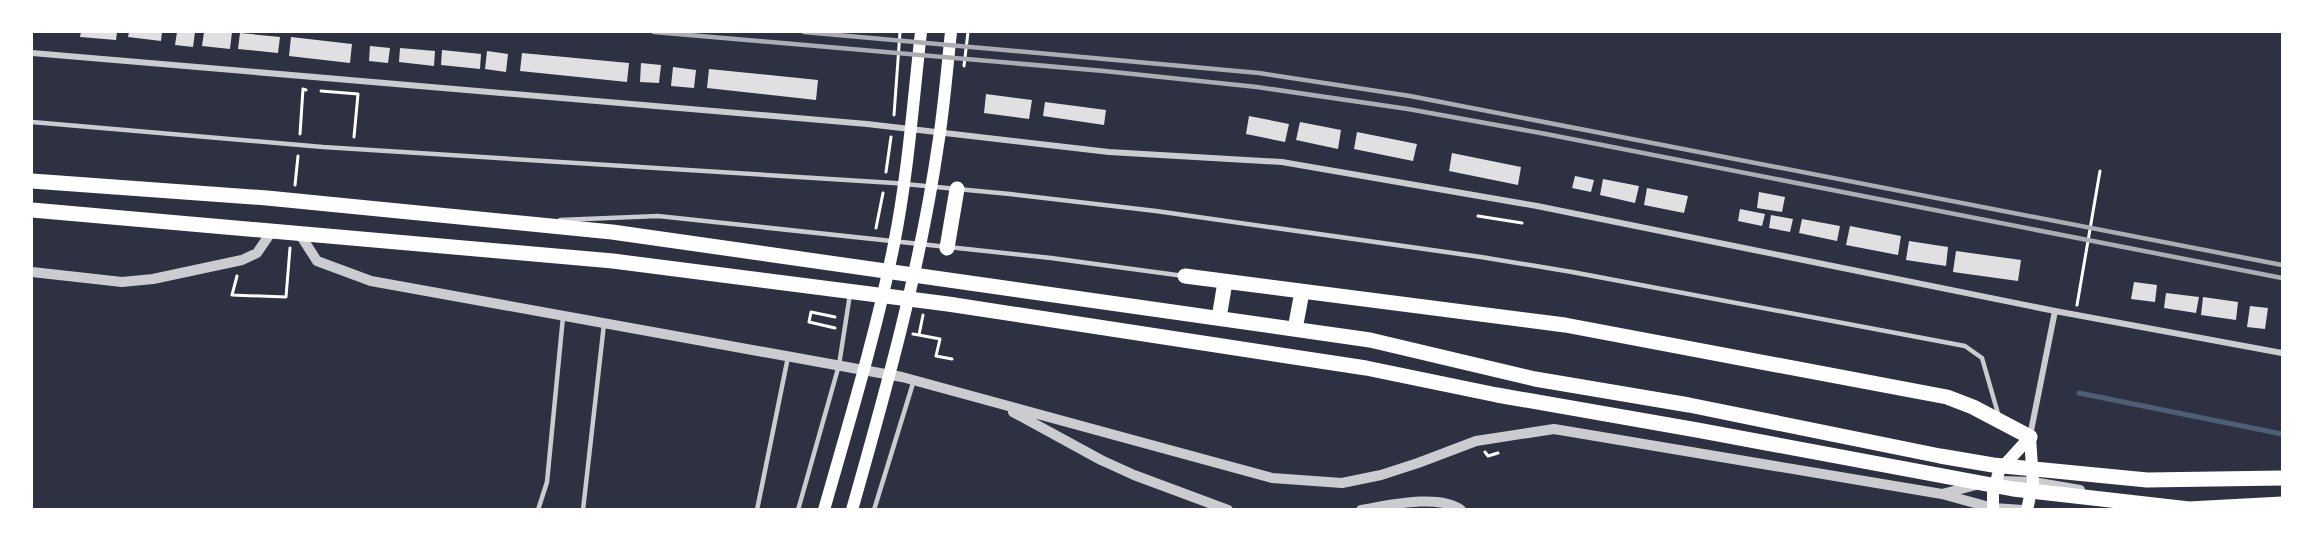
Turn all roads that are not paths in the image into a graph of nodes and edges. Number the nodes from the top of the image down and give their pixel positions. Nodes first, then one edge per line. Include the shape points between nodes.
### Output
1 (921, 32) edge
2 (951, 32) edge
3 (32, 53) edge
4 (32, 122) edge
5 (32, 181) edge
6 (957, 189) junction
7 (32, 210) edge
8 (509, 222) junction
9 (273, 231) junction
10 (299, 233) junction
11 (947, 248) junction
12 (32, 272) edge
13 (1185, 276) joint
14 (1225, 282) junction
15 (850, 291) junction
16 (1302, 292) junction
17 (2055, 311) junction
18 (563, 316) junction
19 (1219, 318) junction
20 (604, 323) junction
21 (1295, 329) junction
22 (2283, 353) edge
23 (788, 357) junction
24 (839, 365) junction
25 (914, 380) junction
26 (998, 404) junction
27 (2001, 423) junction
28 (2030, 437) junction
29 (2283, 478) edge
30 (1996, 481) junction
31 (2033, 482) junction
32 (1942, 494) junction
33 (2283, 504) edge
34 (1993, 509) edge
35 (538, 510) edge
36 (583, 510) edge
37 (757, 510) edge
38 (798, 510) edge
39 (824, 510) edge
40 (852, 510) edge
41 (874, 510) edge
42 (1228, 510) edge
43 (1361, 510) edge
44 (1461, 510) edge
45 (2025, 510) edge
46 (2202, 510) edge

1 - 39 main road via 894,243 872,341
2 - 40 main road via 939,144 922,235
3 - 17 street via 867,124 1109,152 1282,162 1537,206
4 - 6 lane via 352,149
5 - 8 highway via 267,198
6 - 11 highway
6 - 27 lane via 1156,211 1481,257 1965,346 1982,358
7 - 9 highway
8 - 11 lane via 658,216
8 - 19 highway via 612,232
9 - 10 highway
9 - 12 street via 257,253 242,260 153,279 122,282
10 - 15 highway via 613,261
10 - 18 street via 317,261 371,281
11 - 13 lane
13 - 14 highway
14 - 16 highway
14 - 19 highway
15 - 24 lane
15 - 33 highway via 1366,368 2013,489 2189,509
16 - 21 highway
16 - 27 highway via 1588,329 1947,397
17 - 22 street
17 - 28 street
18 - 20 street
18 - 35 lane via 547,482
19 - 21 highway
20 - 23 street
20 - 36 lane
21 - 29 highway via 1370,340 1535,379 1993,465 2147,480
23 - 24 street
23 - 37 lane
24 - 25 street
24 - 38 lane
25 - 26 street
25 - 41 lane
26 - 32 street via 1272,478 1305,482 1342,483 1381,475 1476,441 1554,429
26 - 42 street via 1118,468
27 - 28 highway
28 - 30 main road via 1999,471
28 - 31 main road
30 - 31 street
30 - 32 street
30 - 34 main road
31 - 45 main road
31 - 46 street
32 - 34 street
34 - 45 street
43 - 44 street via 1419,501

